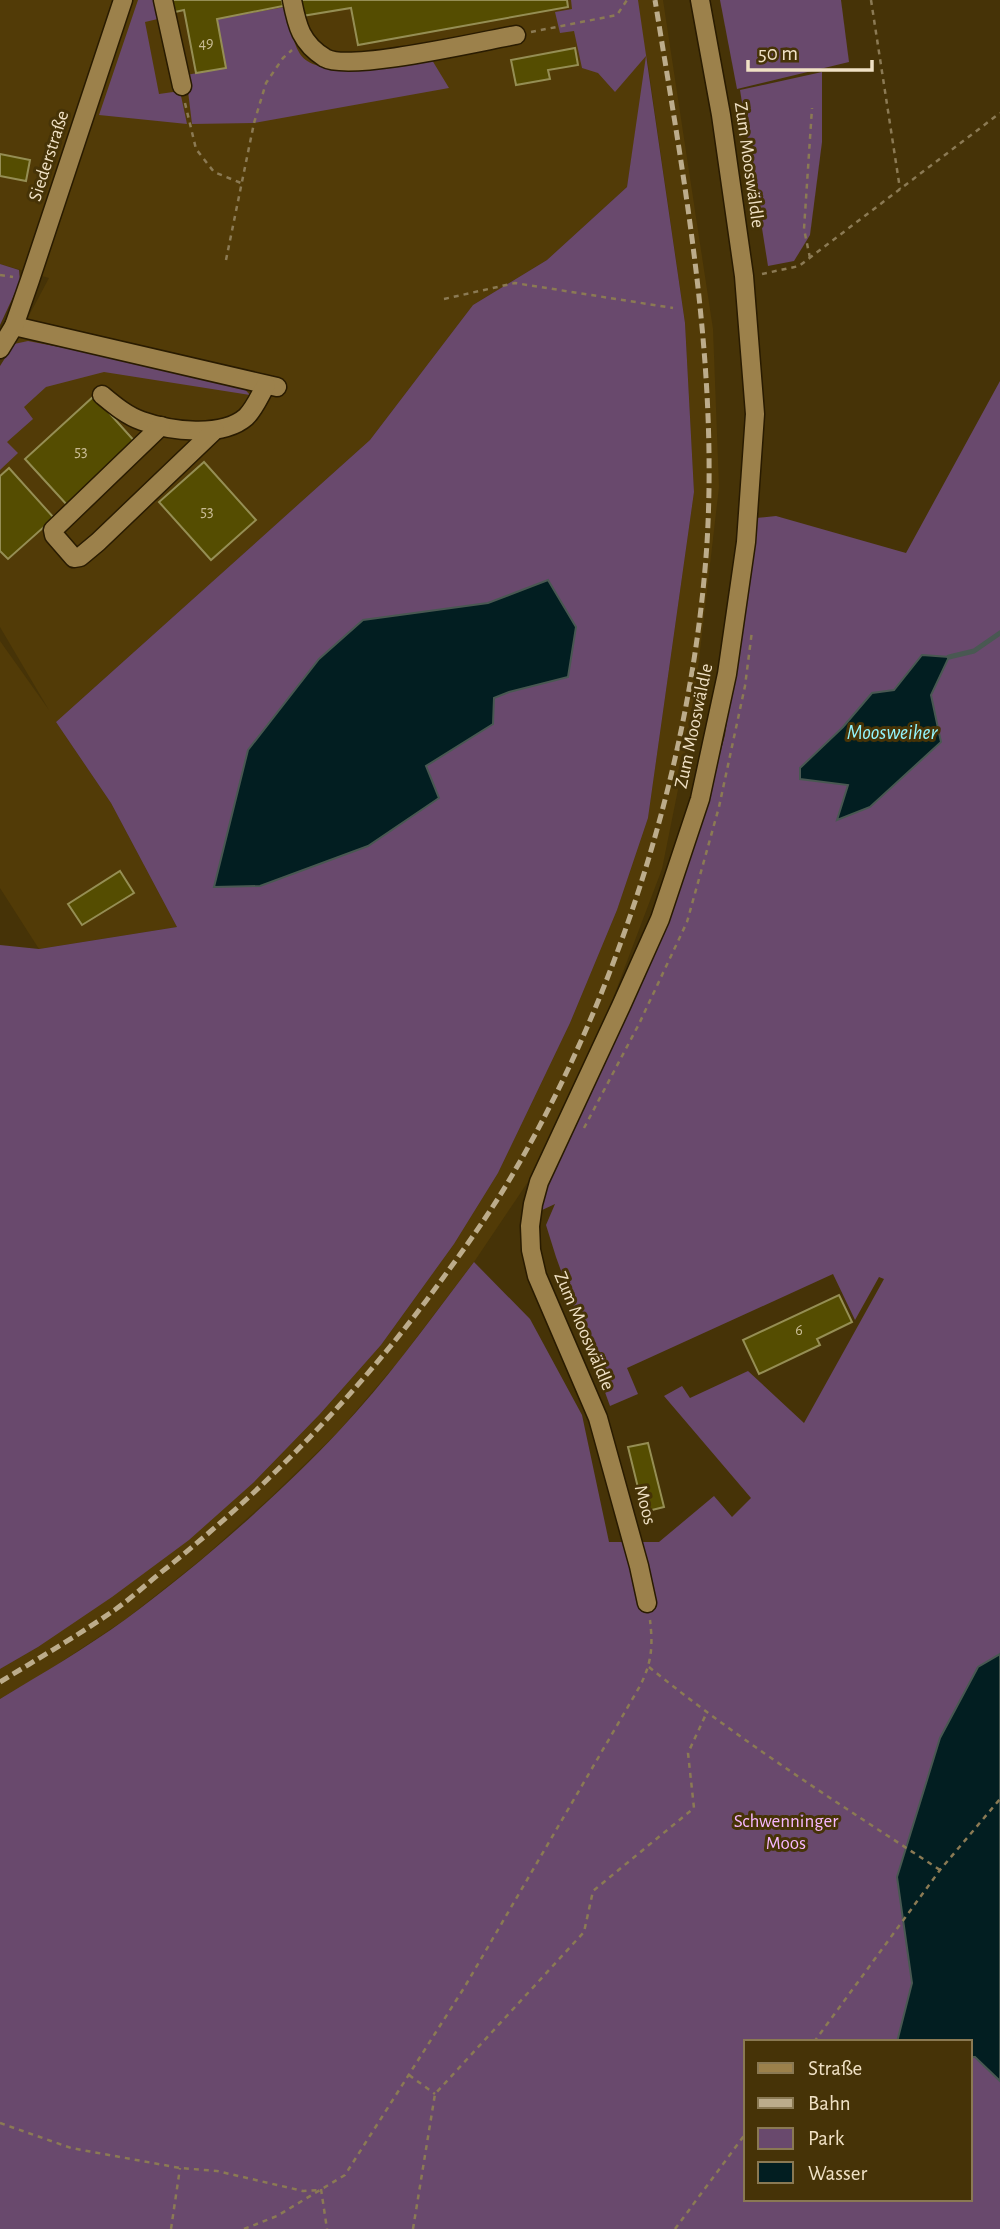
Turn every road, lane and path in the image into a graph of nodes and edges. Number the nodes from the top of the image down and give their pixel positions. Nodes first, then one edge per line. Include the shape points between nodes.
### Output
1 (122, 0) edge
2 (163, 0) edge
3 (292, 0) edge
4 (627, 0) edge
5 (700, 0) edge
6 (871, 0) edge
7 (516, 35) joint
8 (304, 39) junction
9 (182, 86) joint
10 (812, 108) dead end
11 (1000, 113) edge
12 (241, 183) junction
13 (901, 189) junction
14 (810, 258) junction
15 (226, 260) dead end
16 (761, 274) dead end
17 (444, 299) dead end
18 (673, 308) dead end
19 (14, 326) junction
20 (0, 349) edge
21 (102, 395) dead end
22 (161, 426) junction
23 (215, 430) junction
24 (752, 631) dead end
25 (581, 1135) dead end
26 (598, 1418) joint
27 (646, 1603) joint
28 (649, 1667) junction
29 (707, 1712) junction
30 (1000, 1799) edge
31 (940, 1870) junction
32 (816, 2040) edge
33 (408, 2074) junction
34 (435, 2094) junction
35 (0, 2123) edge
36 (744, 2136) edge
37 (180, 2168) junction
38 (321, 2189) junction
39 (171, 2229) edge
40 (244, 2229) edge
41 (327, 2229) edge
42 (413, 2229) edge
43 (675, 2229) edge

1 - 19 street, Siederstraße
2 - 9 street
3 - 8 street
4 - 7 path via 617,15
5 - 26 street, Zum Mooswäldle via 745,290 755,414 747,542 727,674 700,799 660,919 533,1204 531,1250 537,1276
6 - 13 path
7 - 8 street via 356,62 324,58
8 - 12 path via 265,83
9 - 12 path via 196,149 214,172
10 - 14 path via 804,229
11 - 13 path
12 - 15 path
13 - 14 path
14 - 16 path via 799,266
17 - 18 path via 515,283
19 - 20 street, Siederstraße
19 - 23 street via 271,386 247,416
21 - 22 street via 140,421
22 - 23 street
22 - 23 street via 53,530 74,558 98,541
24 - 25 path via 719,807 687,922
26 - 27 street, Moos
27 - 28 path via 651,1629
28 - 29 path
28 - 33 path via 464,1989
29 - 31 path
29 - 34 path via 688,1753 695,1808 593,1891 584,1931
30 - 31 path
31 - 32 path
33 - 34 path
33 - 38 path via 345,2175
34 - 42 path
35 - 37 path via 71,2148
36 - 43 path
37 - 38 path via 217,2171 303,2191
37 - 39 path
38 - 40 path via 277,2216
38 - 41 path

